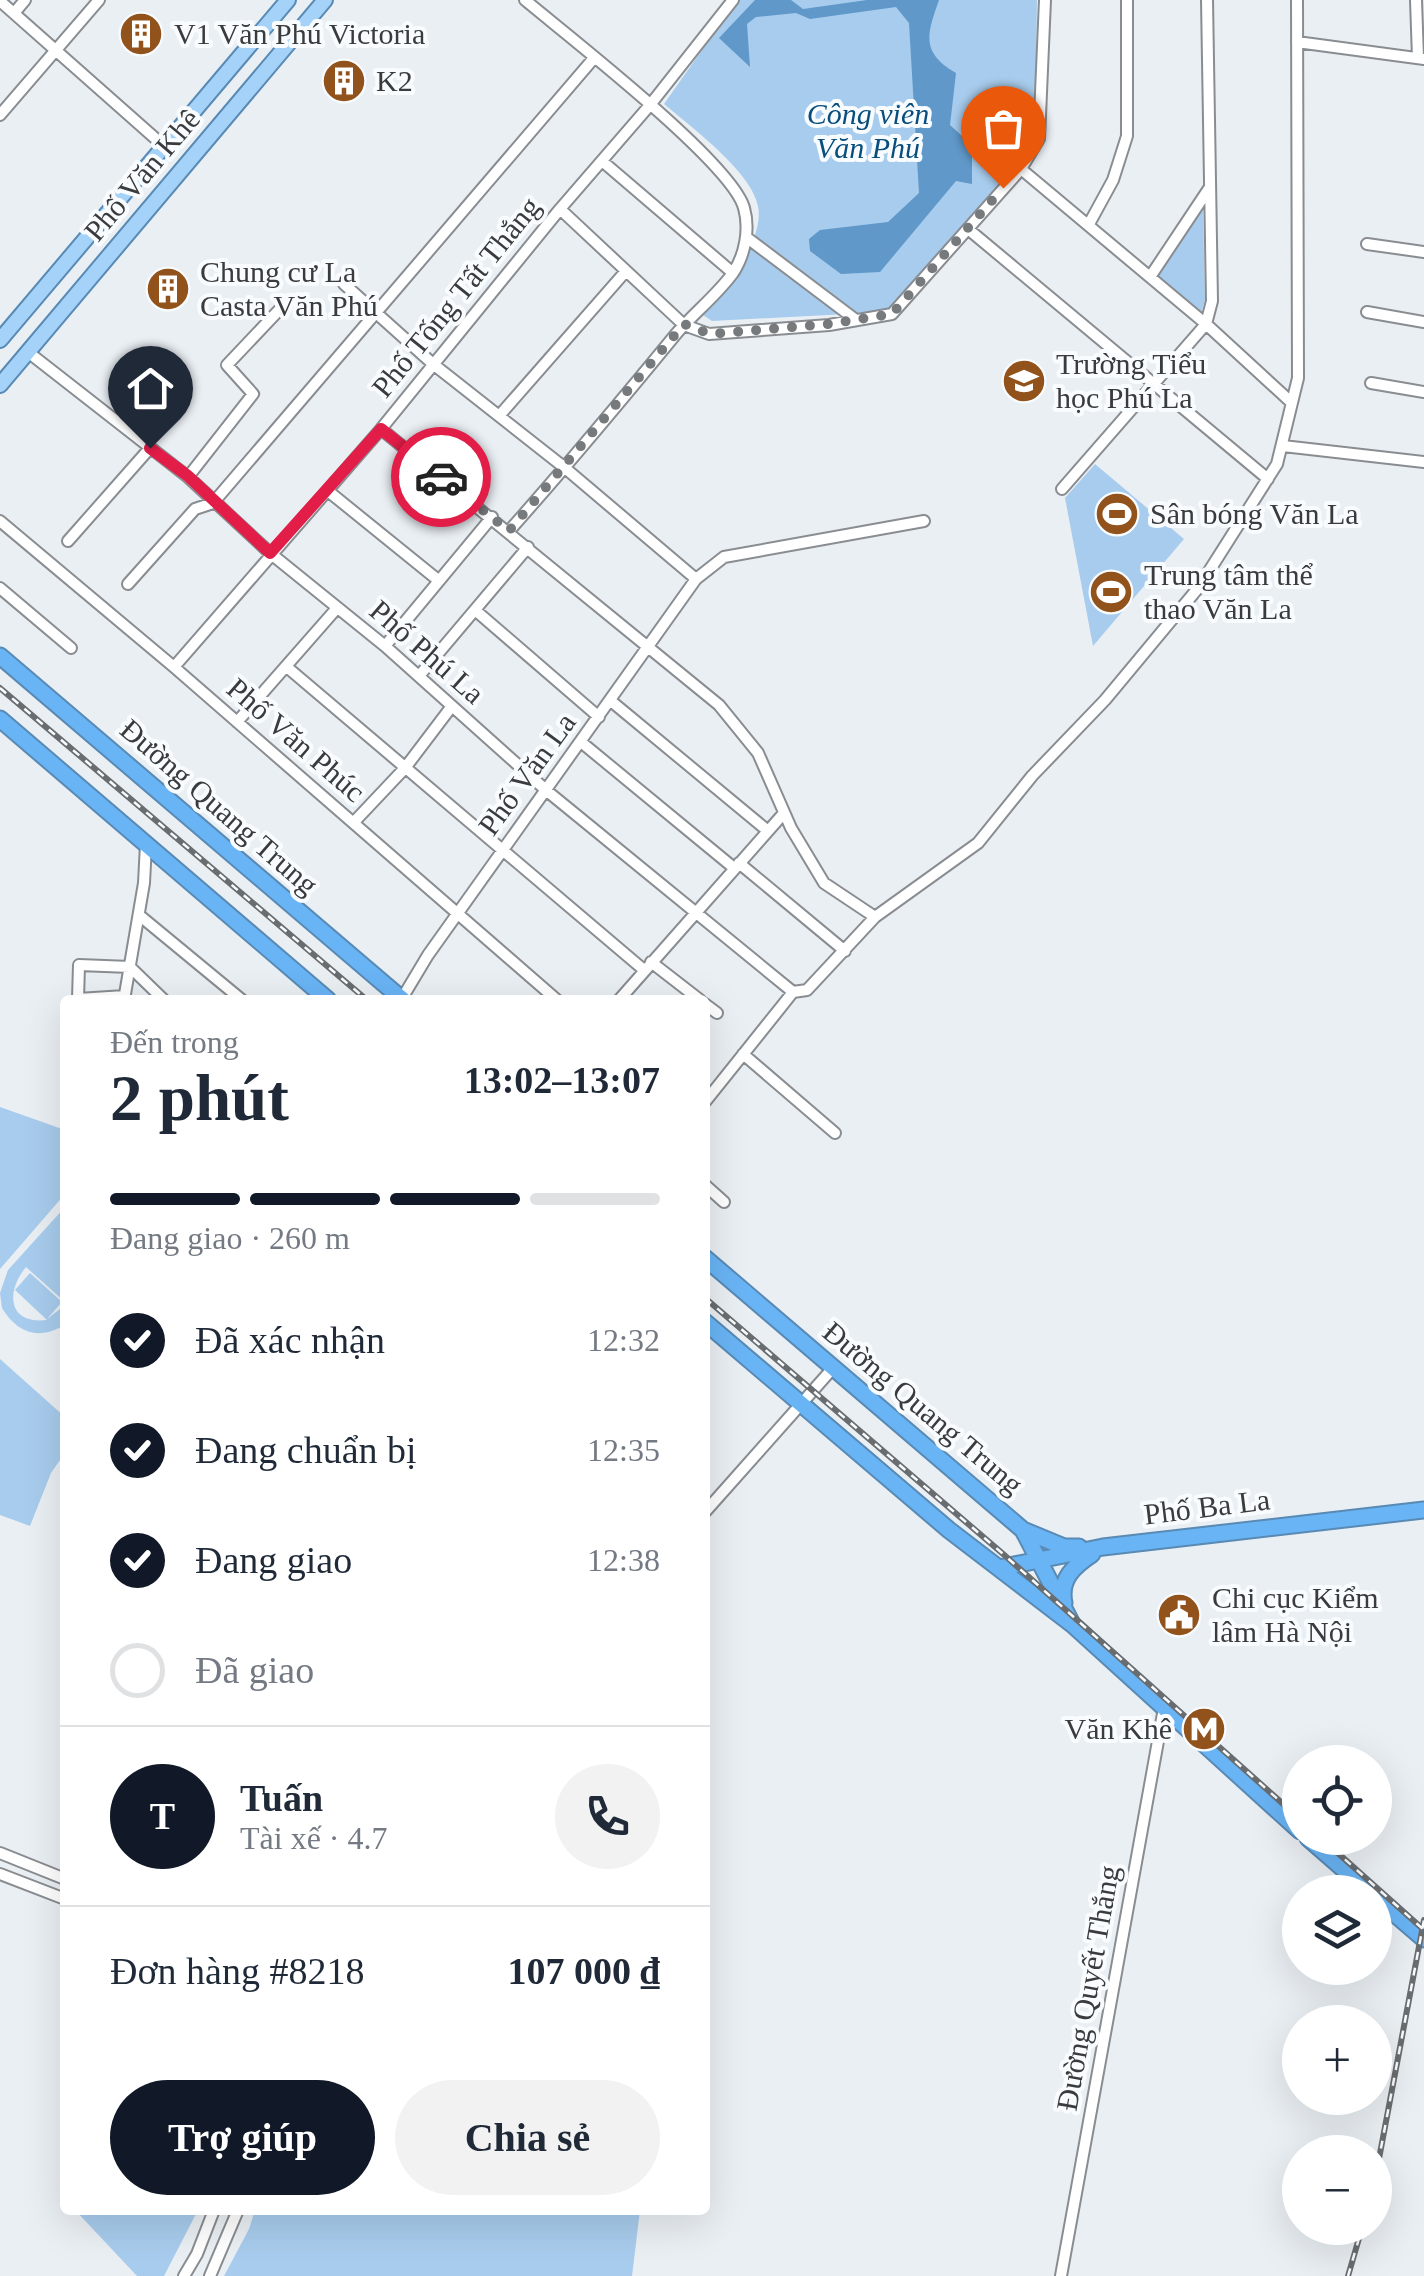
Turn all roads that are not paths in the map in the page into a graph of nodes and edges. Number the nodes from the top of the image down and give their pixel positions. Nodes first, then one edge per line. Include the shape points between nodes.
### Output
1 (25, 0) edge
2 (99, 0) edge
3 (288, 0) edge
4 (325, 0) edge
5 (525, 0) edge
6 (733, 0) edge
7 (1046, 0) edge
8 (1127, 0) edge
9 (1207, 0) edge
10 (1297, 0) edge
11 (1416, 0) edge
12 (0, 1) edge
13 (14, 12) junction
14 (1298, 42) junction
15 (58, 50) junction
16 (594, 58) junction
17 (1421, 58) edge
18 (650, 105) junction
19 (0, 115) edge
20 (165, 147) junction
21 (602, 161) junction
22 (1020, 168) junction
23 (1210, 186) junction
24 (560, 210) junction
25 (1089, 224) junction
26 (968, 229) junction
27 (746, 237) junction
28 (1367, 244) dead end
29 (1424, 252) edge
30 (626, 270) junction
31 (732, 274) junction
32 (1150, 277) junction
33 (344, 284) dead end
34 (281, 308) dead end
35 (376, 310) junction
36 (1367, 312) dead end
37 (856, 320) junction
38 (1424, 322) edge
39 (684, 324) junction
40 (1206, 324) junction
41 (2, 333) edge
42 (28, 352) junction
43 (433, 364) junction
44 (1156, 382) junction
45 (1371, 383) dead end
46 (0, 384) edge
47 (1424, 392) edge
48 (1292, 404) junction
49 (499, 416) junction
50 (381, 429) junction
51 (1283, 446) junction
52 (150, 448) junction
53 (1424, 462) edge
54 (565, 468) junction
55 (188, 476) junction
56 (1268, 479) junction
57 (1062, 489) dead end
58 (328, 490) junction
59 (213, 503) junction
60 (492, 517) junction
61 (0, 521) edge
62 (924, 521) dead end
63 (509, 531) junction
64 (68, 541) dead end
65 (528, 547) junction
66 (270, 553) junction
67 (696, 579) junction
68 (438, 580) junction
69 (128, 584) dead end
70 (0, 588) edge
71 (337, 608) junction
72 (475, 610) junction
73 (385, 646) junction
74 (70, 648) dead end
75 (647, 648) junction
76 (0, 656) edge
77 (174, 666) junction
78 (288, 668) junction
79 (419, 676) junction
80 (610, 701) junction
81 (452, 706) junction
82 (599, 717) junction
83 (0, 719) edge
84 (236, 722) junction
85 (581, 742) junction
86 (406, 768) junction
87 (547, 792) junction
88 (784, 813) junction
89 (354, 822) junction
90 (768, 831) junction
91 (146, 844) junction
92 (502, 853) junction
93 (737, 866) junction
94 (695, 912) junction
95 (139, 915) junction
96 (457, 915) junction
97 (874, 918) junction
98 (845, 951) junction
99 (647, 966) junction
100 (130, 967) junction
101 (793, 992) junction
102 (78, 995) edge
103 (125, 995) edge
104 (159, 995) edge
105 (236, 995) edge
106 (322, 995) edge
107 (396, 995) edge
108 (405, 995) edge
109 (551, 995) edge
110 (623, 995) edge
111 (691, 995) edge
112 (710, 1008) edge
113 (717, 1014) dead end
114 (743, 1054) junction
115 (710, 1096) edge
116 (836, 1133) dead end
117 (710, 1189) edge
118 (724, 1202) dead end
119 (710, 1262) edge
120 (710, 1326) edge
121 (833, 1368) junction
122 (802, 1405) junction
123 (710, 1506) edge
124 (1424, 1510) edge
125 (1023, 1530) junction
126 (1103, 1547) junction
127 (1039, 1561) junction
128 (999, 1568) junction
129 (1073, 1625) junction
130 (1146, 1666) dead end
131 (1134, 1680) junction
132 (1164, 1708) junction
133 (1282, 1814) edge
134 (0, 1854) edge
135 (1330, 1855) edge
136 (0, 1874) edge
137 (1352, 1875) edge
138 (60, 1877) edge
139 (60, 1897) edge
140 (1392, 1911) edge
141 (1424, 1939) edge
142 (212, 2215) edge
143 (236, 2215) edge
144 (184, 2276) edge
145 (210, 2276) edge
146 (1061, 2276) edge

1 - 13 street
2 - 15 street
3 - 20 main road, Phố Văn Khê
4 - 42 main road, Phố Văn Khê
5 - 16 street
6 - 18 street, Phố Tống Tất Thắng
7 - 22 street via 1039,139
8 - 25 street via 1127,136 1114,180
9 - 23 street
10 - 14 street
11 - 17 street
12 - 13 street
13 - 15 street
14 - 17 street
14 - 48 street via 1298,378
15 - 19 street
15 - 20 street
16 - 18 street
16 - 35 street
18 - 21 street, Phố Tống Tất Thắng
18 - 27 street via 736,188
20 - 41 main road, Phố Văn Khê
21 - 24 street, Phố Tống Tất Thắng
21 - 31 street
22 - 25 street
22 - 26 street
23 - 32 street
23 - 40 street via 1212,302
24 - 30 street
24 - 43 street, Phố Tống Tất Thắng
25 - 32 street
26 - 37 street via 892,314
26 - 44 street
27 - 31 street
27 - 37 street
28 - 29 street
30 - 39 street
30 - 49 street
31 - 39 street
32 - 40 street
33 - 35 street
34 - 55 street via 228,366 254,394
35 - 43 street
35 - 59 street
36 - 38 street
37 - 39 street via 710,334
39 - 54 street
40 - 44 street
40 - 48 street
42 - 46 main road, Phố Văn Khê
42 - 52 street, Phố Phú La
43 - 49 street
43 - 50 street, Phố Tống Tất Thắng
44 - 56 street
44 - 57 street
45 - 47 street
48 - 51 street
49 - 54 street
50 - 58 street, Phố Tống Tất Thắng
50 - 60 street
51 - 53 street
51 - 56 street
52 - 55 street, Phố Phú La
52 - 64 street
54 - 63 street
54 - 67 street
55 - 59 street, Phố Phú La
56 - 97 street via 1200,588 978,843
58 - 66 street, Phố Tống Tất Thắng
58 - 68 street
59 - 66 street, Phố Phú La
59 - 69 street via 195,509
60 - 63 street
60 - 68 street
61 - 77 street, Phố Văn Phúc
62 - 67 street, Phố Văn La via 724,557
63 - 65 street
65 - 72 street
65 - 75 street
66 - 71 street, Phố Phú La
66 - 77 street, Phố Tống Tất Thắng
67 - 75 street, Phố Văn La
68 - 73 street
70 - 74 street
71 - 73 street, Phố Phú La
71 - 78 street
72 - 79 street
72 - 82 street
73 - 79 street, Phố Phú La
75 - 80 street, Phố Văn La
75 - 88 street via 718,705 758,753
76 - 107 highway, Đường Quang Trung
77 - 84 street, Phố Văn Phúc
78 - 84 street
78 - 86 street
79 - 81 street, Phố Phú La
80 - 82 street, Phố Văn La
80 - 90 street
81 - 86 street
81 - 87 street, Phố Phú La
82 - 85 street, Phố Văn La
83 - 91 highway
84 - 89 street, Phố Văn Phúc
85 - 87 street, Phố Văn La
85 - 93 street
86 - 89 street
86 - 92 street
87 - 92 street, Phố Văn La
87 - 94 street, Phố Phú La
88 - 90 street
88 - 97 street via 824,883
89 - 96 street, Phố Văn Phúc
90 - 93 street
91 - 95 street
91 - 106 highway
92 - 96 street, Phố Văn La
92 - 99 street
93 - 94 street
93 - 98 street
94 - 99 street
94 - 101 street, Phố Phú La
95 - 100 street
95 - 105 street
96 - 108 street, Phố Văn La
96 - 109 street, Phố Văn Phúc
97 - 98 street
98 - 101 street via 807,990
99 - 110 street
99 - 111 street
100 - 102 street via 78,965
100 - 103 street
100 - 104 street
101 - 114 street
112 - 113 street
114 - 115 street
114 - 116 street
117 - 118 street
119 - 121 highway, Đường Quang Trung
120 - 122 highway, Đường Quang Trung
121 - 122 street
121 - 125 highway, Đường Quang Trung
122 - 123 street
122 - 128 highway, Đường Quang Trung
124 - 126 highway, Phố Ba La
125 - 126 highway via 1064,1546
125 - 127 highway, Đường Quang Trung
126 - 127 highway, Phố Ba La
126 - 129 highway via 1078,1563 1064,1583
127 - 128 highway, Phố Ba La
127 - 129 highway, Đường Quang Trung
128 - 129 highway, Đường Quang Trung
129 - 131 highway, Đường Quang Trung
130 - 131 highway
131 - 132 highway, Đường Quang Trung
132 - 133 highway, Đường Quang Trung
132 - 146 street, Đường Quyết Thắng
134 - 138 street
135 - 137 highway
136 - 139 street
140 - 141 highway
142 - 144 street
143 - 145 street

